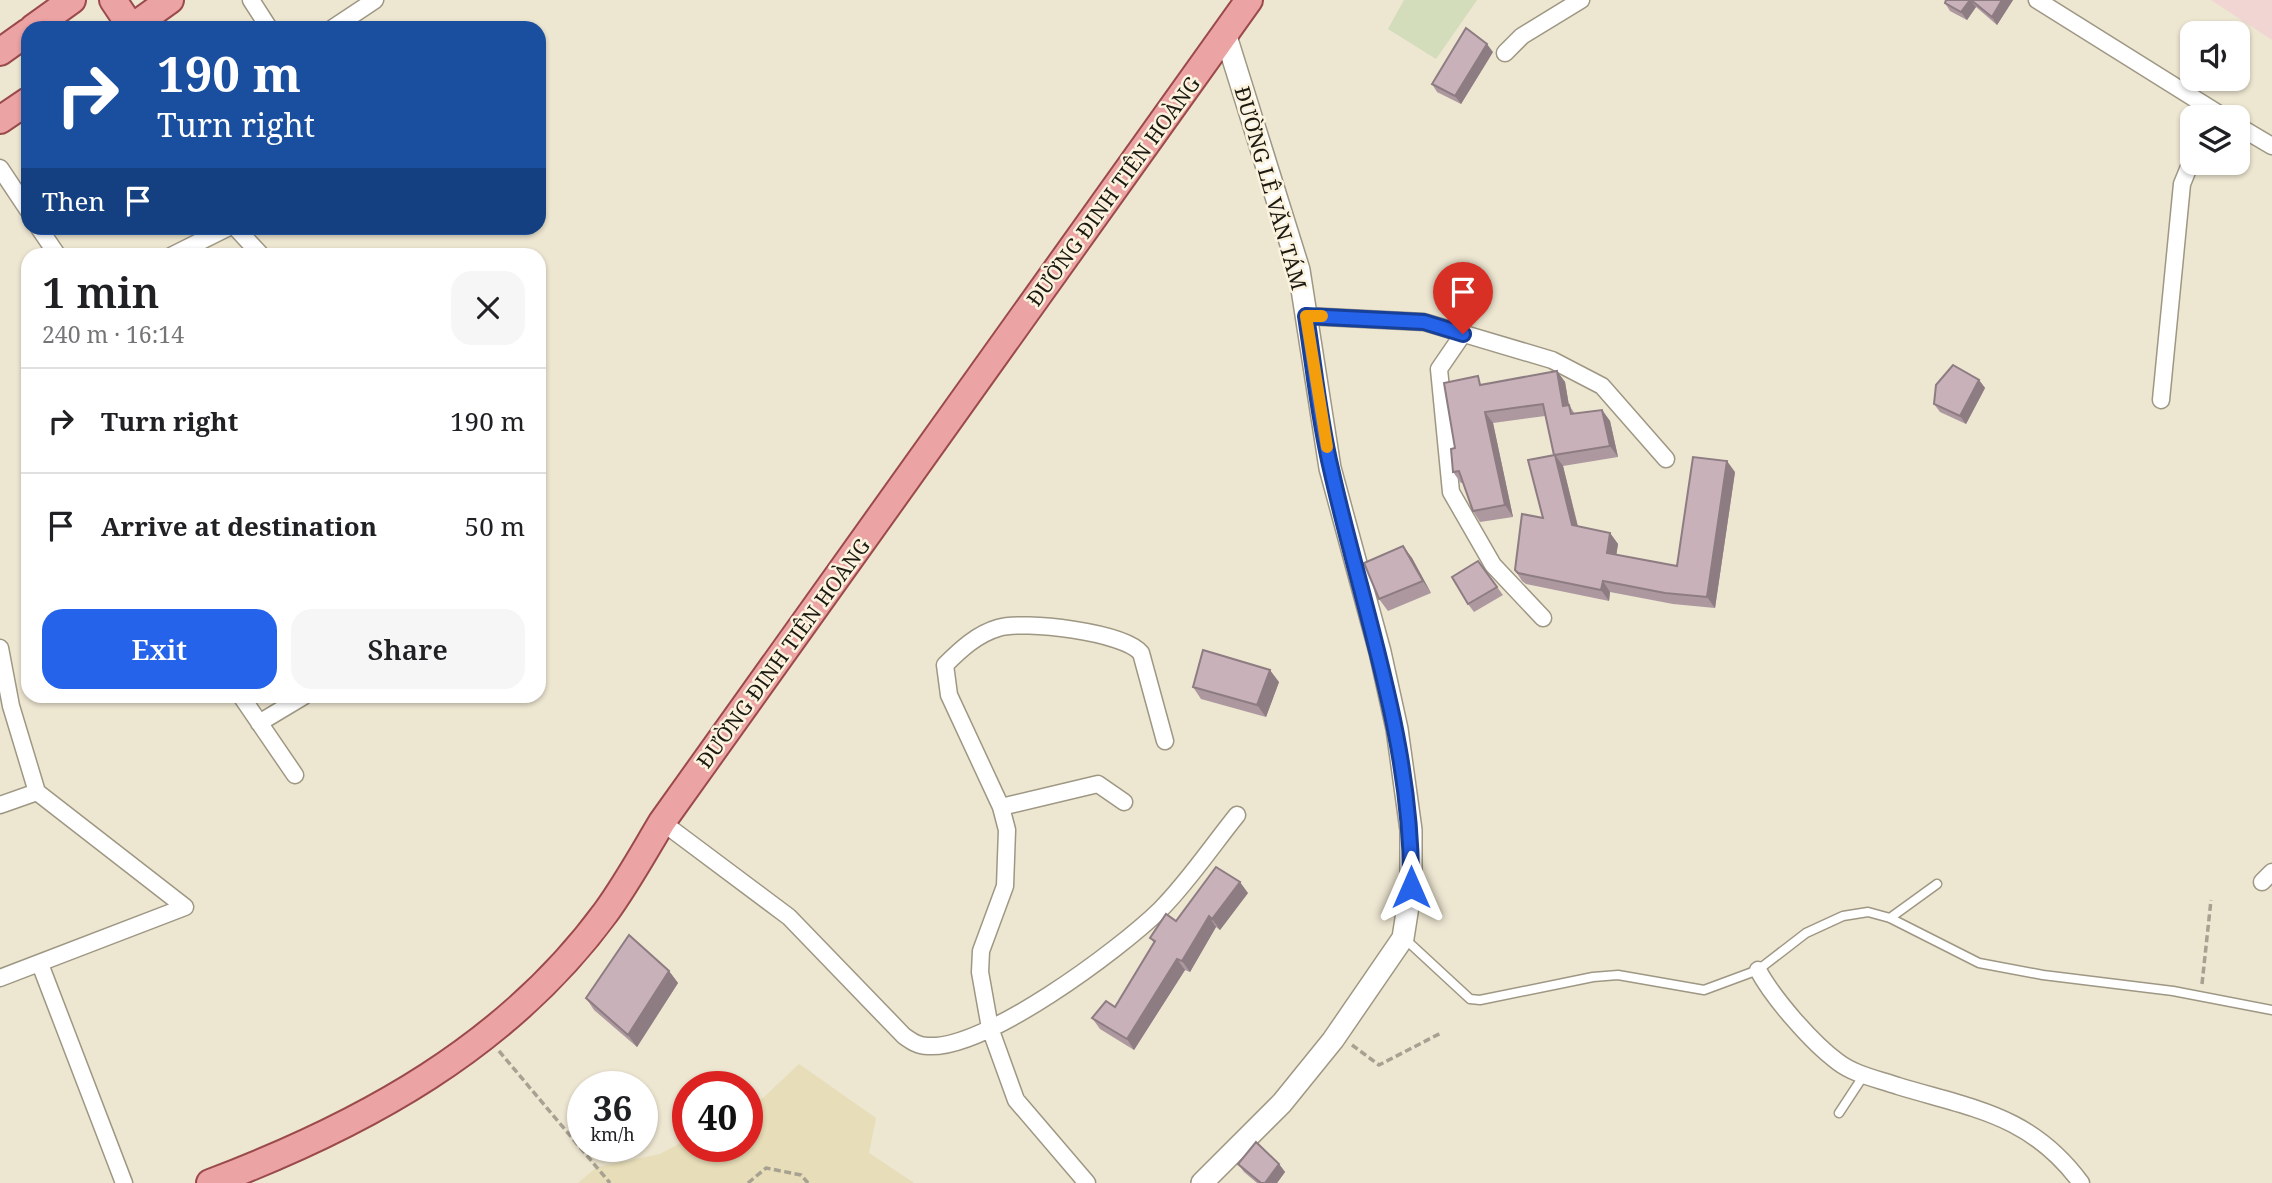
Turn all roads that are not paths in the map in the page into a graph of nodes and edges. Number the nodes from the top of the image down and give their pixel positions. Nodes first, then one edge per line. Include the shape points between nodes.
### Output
1 (72, 0) edge
2 (113, 0) edge
3 (170, 0) edge
4 (250, 0) edge
5 (374, 0) edge
6 (1249, 0) edge
7 (1581, 0) edge
8 (2037, 0) edge
9 (43, 21) edge
10 (126, 21) edge
11 (141, 21) edge
12 (264, 21) edge
13 (343, 21) edge
14 (1225, 33) junction
15 (21, 37) edge
16 (0, 52) edge
17 (1505, 53) dead end
18 (2200, 105) edge
19 (21, 106) edge
20 (0, 120) edge
21 (2250, 133) edge
22 (2272, 146) edge
23 (0, 169) edge
24 (2186, 175) edge
25 (21, 200) edge
26 (213, 235) edge
27 (188, 248) edge
28 (1306, 316) junction
29 (1463, 334) junction
30 (2161, 400) dead end
31 (1666, 459) dead end
32 (1543, 618) dead end
33 (0, 648) edge
34 (246, 703) edge
35 (293, 703) edge
36 (260, 723) junction
37 (1165, 741) dead end
38 (295, 775) dead end
39 (37, 792) junction
40 (1124, 802) dead end
41 (0, 805) edge
42 (1001, 807) junction
43 (1237, 815) dead end
44 (662, 822) junction
45 (1937, 884) dead end
46 (1890, 918) junction
47 (1403, 938) junction
48 (40, 964) junction
49 (1758, 970) junction
50 (0, 978) edge
51 (2272, 1010) edge
52 (990, 1028) junction
53 (1864, 1075) junction
54 (1839, 1113) dead end
55 (124, 1183) edge
56 (210, 1183) edge
57 (1087, 1183) edge
58 (1202, 1183) edge
59 (2081, 1183) edge

1 - 9 main road
2 - 10 main road
3 - 11 main road
4 - 12 street
5 - 13 street
6 - 14 main road, ĐƯỜNG ĐINH TIÊN HOÀNG
7 - 17 street via 1522,36
8 - 18 street
14 - 28 street, ĐƯỜNG LÊ VĂN TÁM via 1299,270
14 - 44 main road, ĐƯỜNG ĐINH TIÊN HOÀNG
15 - 16 main road
19 - 20 main road
21 - 22 street
23 - 25 street
24 - 30 street
26 - 27 street
28 - 29 street via 1424,322
28 - 47 street, ĐƯỜNG LÊ VĂN TÁM via 1330,468 1396,729 1411,830 1411,887
29 - 31 street via 1552,360 1602,386
29 - 32 street via 1439,369 1451,492 1493,565
33 - 39 street via 11,706
34 - 36 street
35 - 36 street
36 - 38 street
37 - 42 street via 1137,648 1114,637 1017,624 997,628 961,648 945,665 949,695
39 - 41 street
39 - 48 street via 185,907
40 - 42 street via 1098,783
42 - 52 street via 1007,830 1005,886 981,951
43 - 52 street via 1151,917 1091,965
44 - 52 street via 789,916 911,1041 929,1046 951,1044
44 - 56 main road, ĐƯỜNG ĐINH TIÊN HOÀNG via 606,912 554,971 464,1055 415,1087 288,1154
45 - 46 lane
46 - 49 lane via 1868,912 1843,916 1798,939
46 - 51 lane via 1979,963
47 - 49 lane via 1469,999 1480,1000 1618,975 1704,990
47 - 58 street, ĐƯỜNG LÊ VĂN TÁM via 1282,1103
48 - 50 street
48 - 55 street
49 - 53 street via 1821,1046 1839,1063
52 - 57 street via 1016,1100
53 - 54 lane
53 - 59 street via 2021,1127 2056,1152

